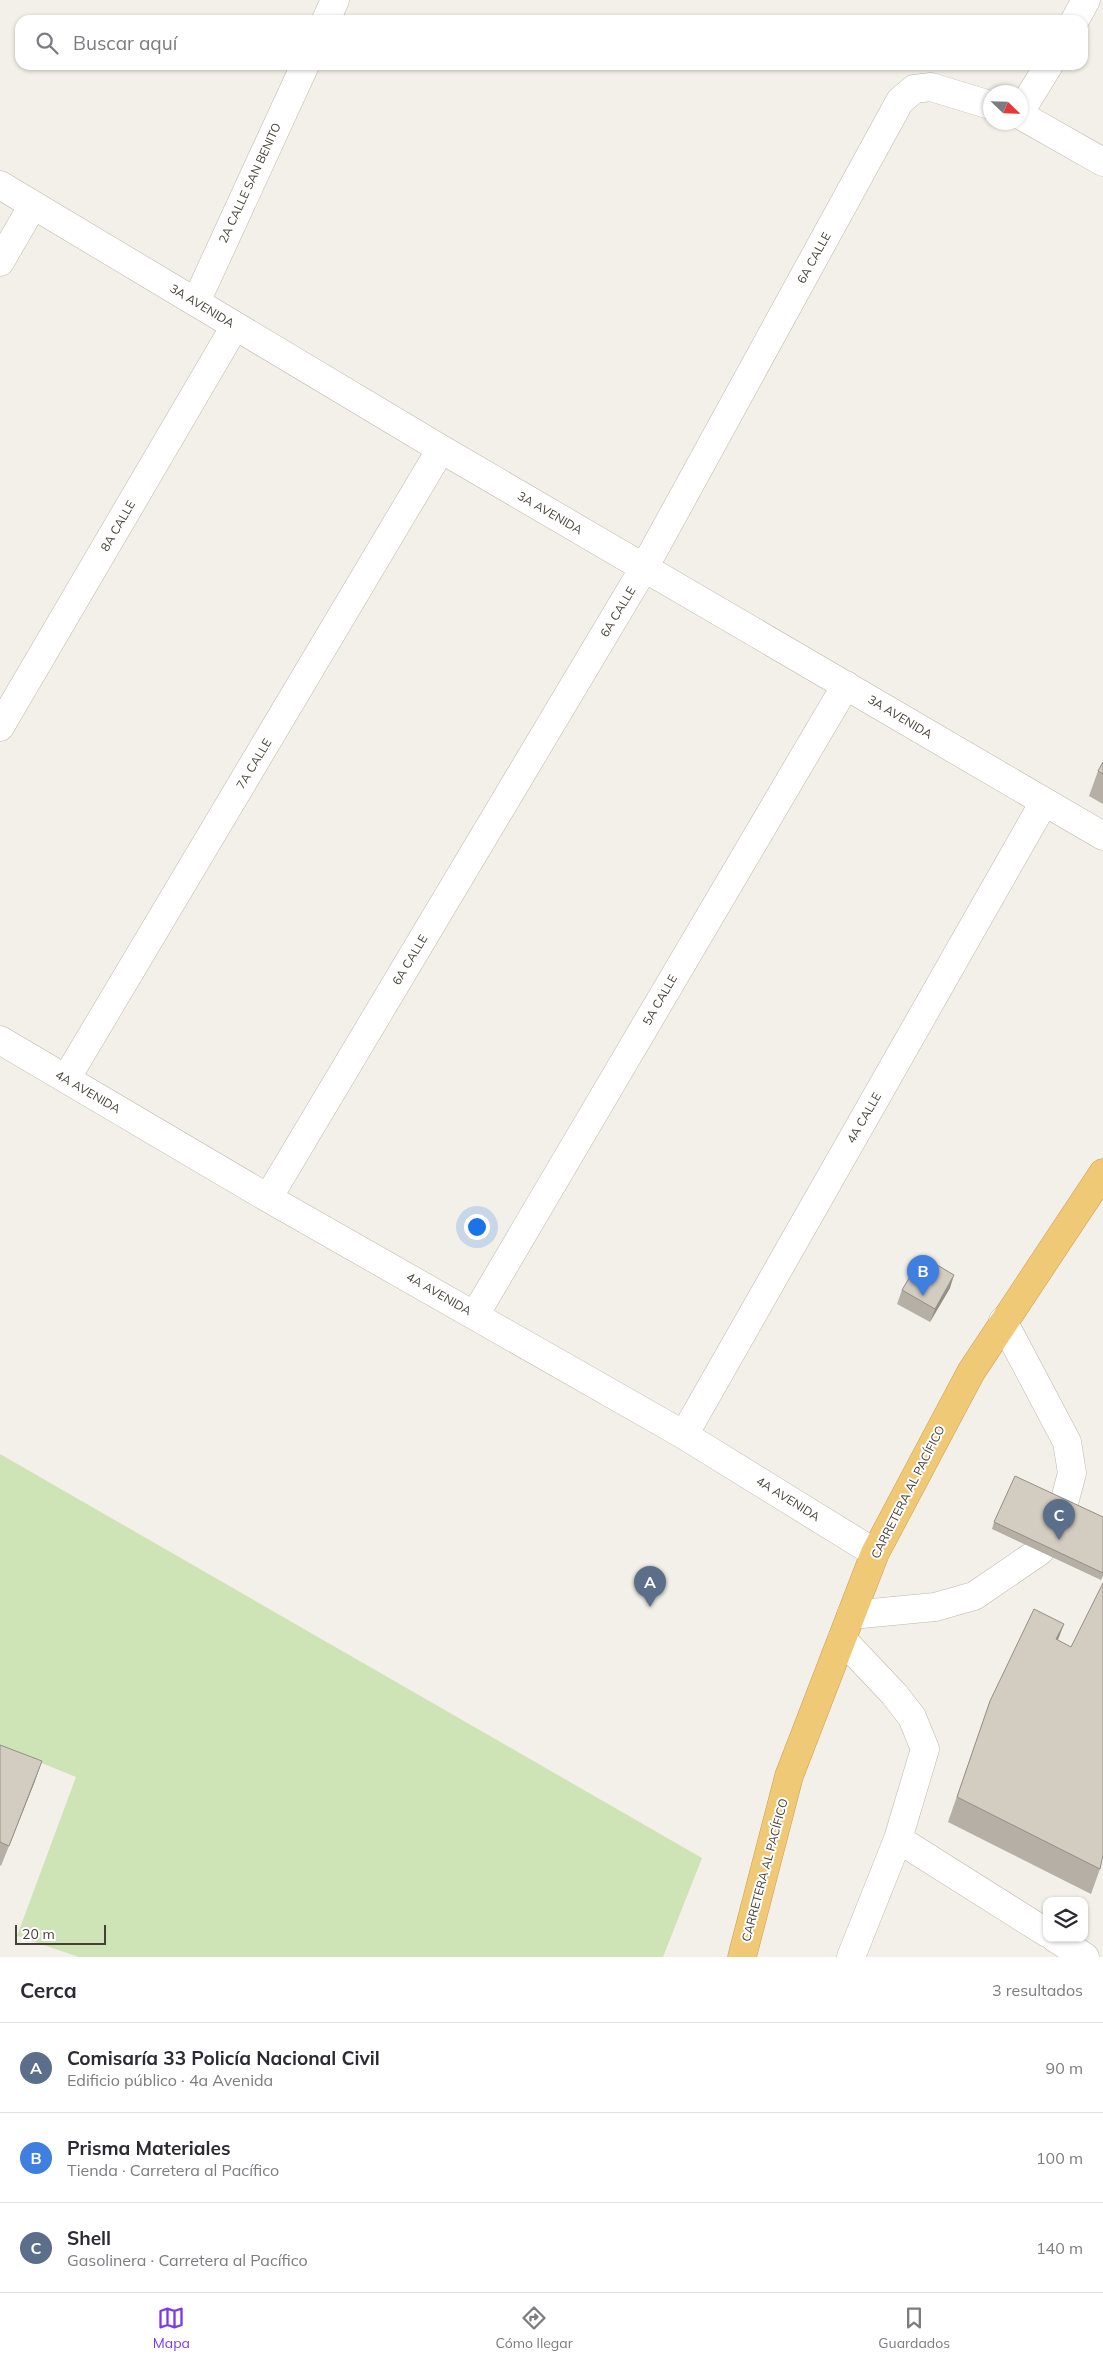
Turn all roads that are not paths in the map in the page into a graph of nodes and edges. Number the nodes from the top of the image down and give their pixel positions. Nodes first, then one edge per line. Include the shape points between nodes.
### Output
1 (335, 0) edge
2 (1086, 0) edge
3 (328, 15) edge
4 (1078, 15) edge
5 (303, 70) edge
6 (1046, 70) edge
7 (1028, 100) edge
8 (983, 103) edge
9 (1028, 118) edge
10 (1103, 162) edge
11 (0, 185) edge
12 (34, 205) junction
13 (0, 262) edge
14 (196, 302) junction
15 (235, 326) junction
16 (441, 449) junction
17 (644, 568) junction
18 (846, 684) junction
19 (0, 727) edge
20 (1044, 802) junction
21 (1103, 836) edge
22 (0, 1040) edge
23 (66, 1079) junction
24 (1103, 1174) edge
25 (268, 1198) junction
26 (475, 1315) junction
27 (1004, 1321) junction
28 (684, 1435) junction
29 (1063, 1507) edge
30 (1040, 1551) edge
31 (874, 1553) junction
32 (847, 1627) junction
33 (898, 1839) junction
34 (1043, 1930) edge
35 (1061, 1942) edge
36 (742, 1957) edge
37 (851, 1957) edge
38 (1085, 1957) edge

1 - 3 street
2 - 4 street
5 - 14 street, 2A CALLE SAN BENITO
6 - 7 street
8 - 17 street, 6A CALLE via 931,87 914,89 900,101
9 - 10 street
11 - 12 street, 3A AVENIDA
12 - 13 street
12 - 14 street, 3A AVENIDA
14 - 15 street, 3A AVENIDA
15 - 16 street, 3A AVENIDA
15 - 19 street, 8A CALLE
16 - 17 street, 3A AVENIDA
16 - 23 street, 7A CALLE
17 - 18 street, 3A AVENIDA
17 - 25 street, 6A CALLE
18 - 20 street, 3A AVENIDA
18 - 26 street, 5A CALLE
20 - 21 street, 3A AVENIDA
20 - 28 street, 4A CALLE
22 - 23 street, 4A AVENIDA
23 - 25 street, 4A AVENIDA
24 - 27 highway, CARRETERA AL PACÍFICO
25 - 26 street, 4A AVENIDA
26 - 28 street, 4A AVENIDA
27 - 29 street via 1067,1442 1072,1473
27 - 31 highway, CARRETERA AL PACÍFICO via 971,1372
28 - 31 street, 4A AVENIDA
30 - 32 street via 974,1596
31 - 32 highway, CARRETERA AL PACÍFICO
32 - 33 street via 912,1717 925,1749
32 - 36 highway, CARRETERA AL PACÍFICO via 789,1776
33 - 34 street
33 - 37 street
35 - 38 street

